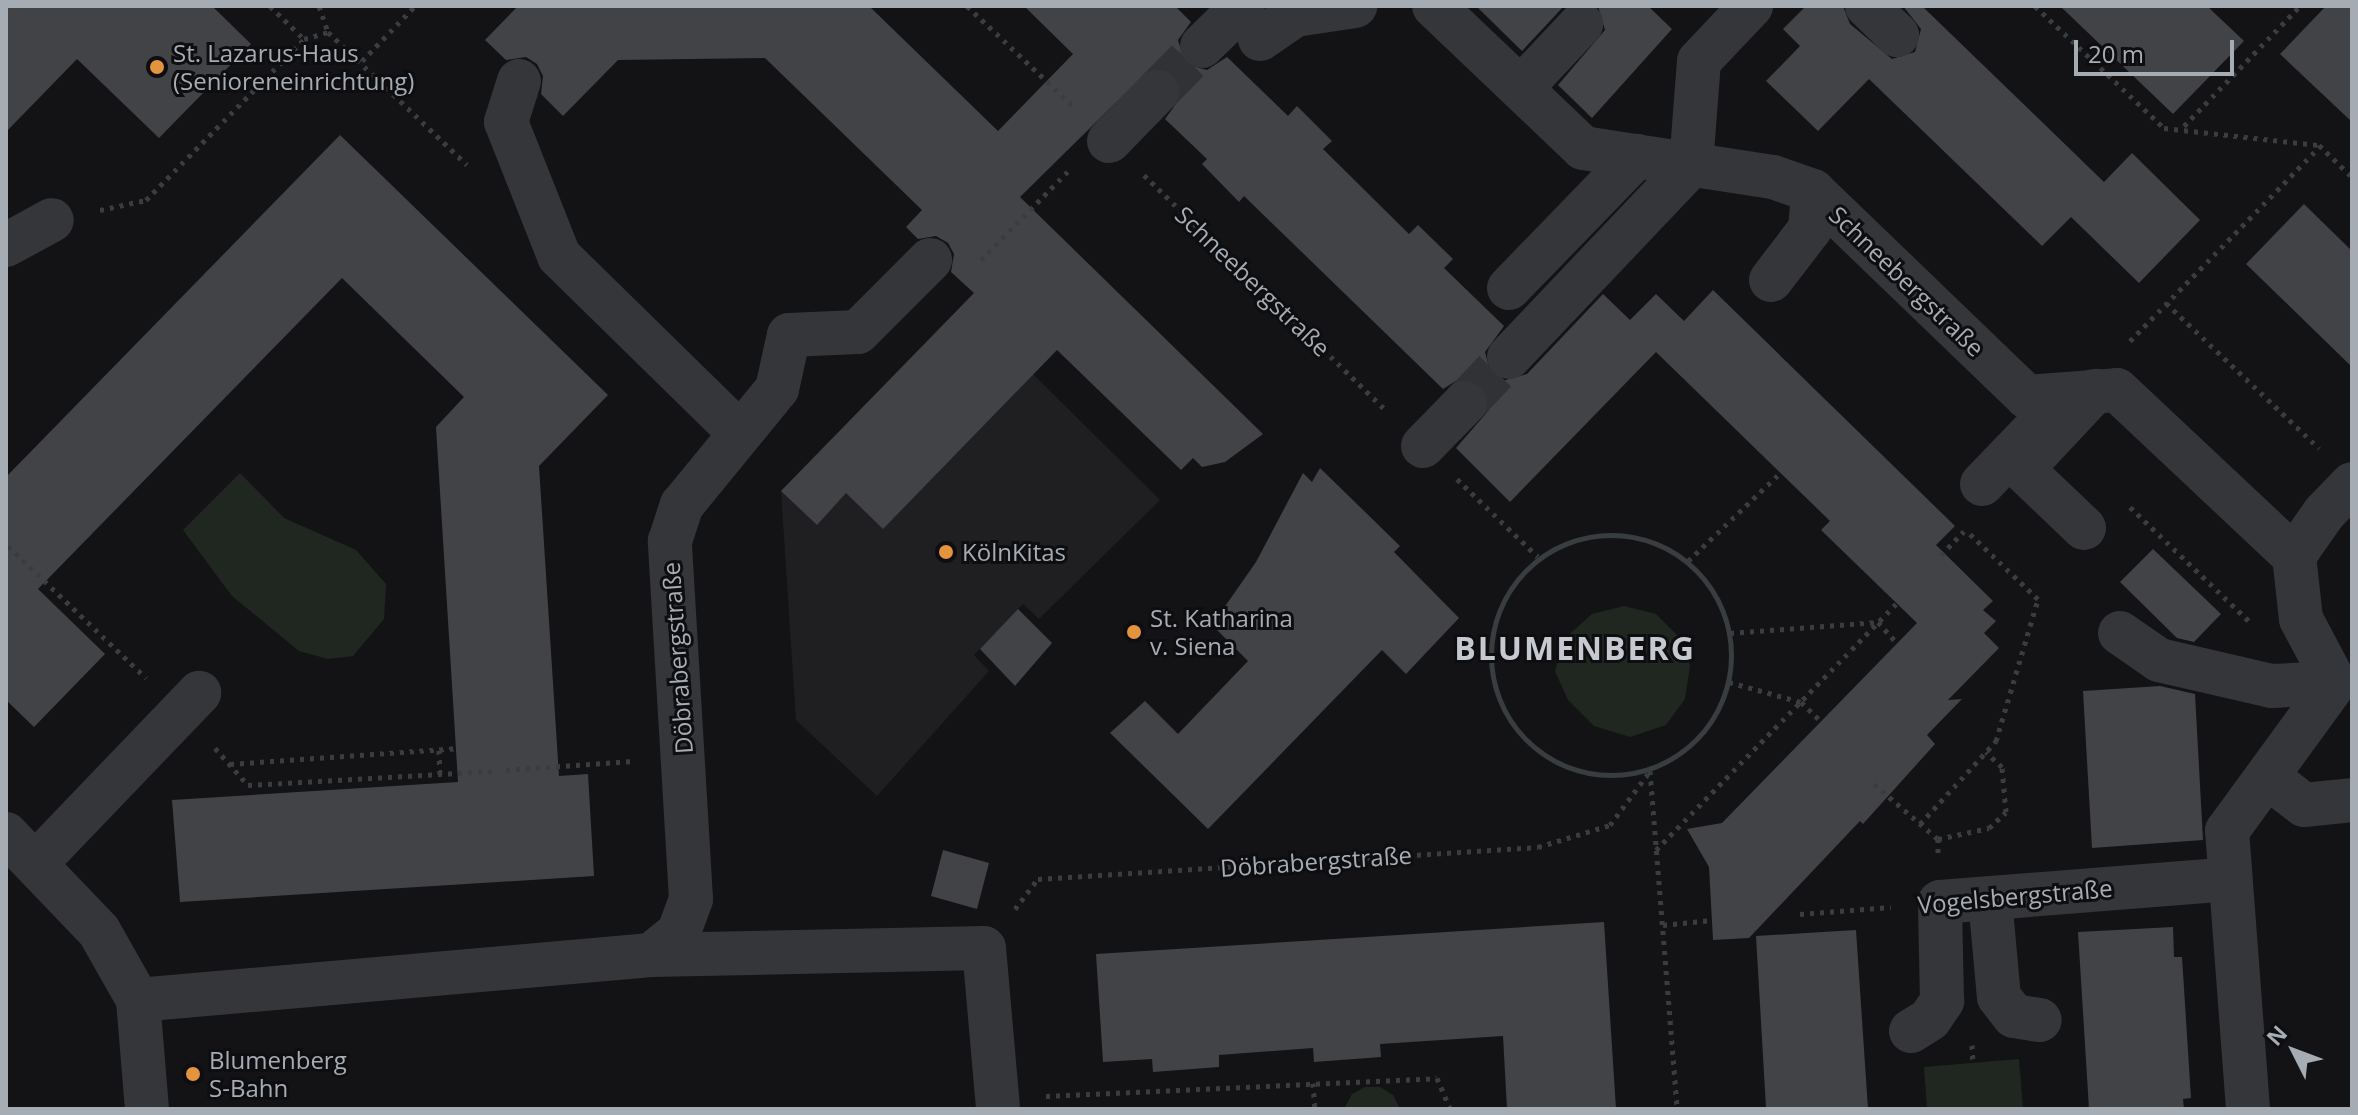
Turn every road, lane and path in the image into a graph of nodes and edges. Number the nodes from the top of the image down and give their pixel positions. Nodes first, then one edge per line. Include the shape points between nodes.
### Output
1 (270, 6) edge
2 (319, 6) edge
3 (415, 6) edge
4 (967, 6) edge
5 (1355, 6) edge
6 (1434, 6) edge
7 (1751, 6) edge
8 (2035, 6) edge
9 (2300, 6) edge
10 (1251, 23) edge
11 (1581, 24) dead end
12 (328, 32) junction
13 (304, 39) junction
14 (1202, 46) tunnel mouth
15 (362, 61) junction
16 (519, 81) dead end
17 (1521, 88) junction
18 (1157, 92) tunnel mouth
19 (2183, 127) junction
20 (1106, 138) junction
21 (2320, 146) junction
22 (1637, 156) junction
23 (1691, 165) junction
24 (474, 172) dead end
25 (2352, 177) edge
26 (1813, 191) junction
27 (52, 220) joint
28 (6, 245) edge
29 (930, 260) dead end
30 (977, 264) dead end
31 (1771, 280) dead end
32 (1509, 288) dead end
33 (2166, 303) junction
34 (1509, 357) tunnel mouth
35 (2091, 392) junction
36 (1465, 403) tunnel mouth
37 (738, 431) junction
38 (1423, 446) junction
39 (2341, 471) edge
40 (1780, 473) dead end
41 (1982, 484) dead end
42 (2122, 498) dead end
43 (2084, 528) dead end
44 (1966, 530) dead end
45 (2294, 556) junction
46 (1538, 557) junction
47 (1688, 561) junction
48 (1897, 603) dead end
49 (1878, 622) junction
50 (2257, 627) dead end
51 (1730, 633) junction
52 (2120, 633) dead end
53 (1897, 643) dead end
54 (1729, 682) junction
55 (2335, 683) junction
56 (199, 693) dead end
57 (1801, 702) junction
58 (1821, 721) dead end
59 (456, 748) dead end
60 (439, 750) junction
61 (1986, 752) junction
62 (683, 758) junction
63 (229, 764) dead end
64 (506, 770) dead end
65 (1650, 770) junction
66 (493, 771) dead end
67 (440, 774) junction
68 (394, 777) dead end
69 (2269, 778) junction
70 (1874, 784) dead end
71 (2352, 800) edge
72 (1920, 824) junction
73 (1938, 839) junction
74 (21, 849) edge
75 (1656, 850) junction
76 (2230, 879) junction
77 (1990, 899) junction
78 (1940, 902) junction
79 (1800, 914) dead end
80 (1712, 920) dead end
81 (1663, 925) junction
82 (984, 948) junction
83 (651, 955) junction
84 (138, 1000) junction
85 (2040, 1020) dead end
86 (1911, 1031) dead end
87 (1313, 1083) junction
88 (1053, 1096) dead end
89 (147, 1109) edge
90 (998, 1109) edge
91 (1315, 1109) edge
92 (1450, 1109) edge
93 (1677, 1109) edge
94 (2248, 1109) edge

1 - 13 path
2 - 12 path
3 - 15 path
4 - 20 path, Schneebergstraße
5 - 10 street
6 - 17 street, Schneebergstraße
7 - 23 street via 1699,61
8 - 19 path via 2164,128
9 - 19 path
10 - 14 street
11 - 17 street
12 - 13 path
12 - 15 path
13 - 27 path via 146,200
15 - 24 path
16 - 37 street via 506,122 559,256
17 - 22 street, Schneebergstraße via 1583,148
18 - 20 street
19 - 21 path
20 - 30 path
20 - 38 path, Schneebergstraße
21 - 25 path
21 - 33 path
22 - 23 street, Schneebergstraße
22 - 32 street
23 - 26 street, Schneebergstraße via 1773,177
23 - 34 street
26 - 31 street via 1810,229
26 - 35 street, Schneebergstraße via 2027,397
27 - 28 street
29 - 37 street, Döbrabergstraße via 858,332 789,335 777,389
33 - 35 path
33 - 39 path
35 - 41 street
35 - 43 street via 2022,469
35 - 45 street
36 - 38 street
37 - 62 street, Döbrabergstraße via 682,505 670,541
38 - 46 path, Schneebergstraße
39 - 45 street via 2324,513
40 - 47 path
42 - 50 path
44 - 61 path via 2038,599 1996,741
45 - 55 street via 2301,619
46 - 47 path via 1576,538 1605,533 1647,539
46 - 65 path via 1502,605 1490,643 1492,685 1521,738 1554,763 1609,777
47 - 51 path via 1715,593
48 - 49 path
49 - 51 path
49 - 53 path
49 - 57 path
51 - 54 path
52 - 55 street via 2159,660 2272,686
54 - 57 path
54 - 65 path via 1703,732 1684,753
55 - 69 street
56 - 74 street
57 - 58 path
57 - 75 path
59 - 60 path
60 - 63 path
60 - 67 path
61 - 72 path
61 - 73 path via 2002,767 2006,812 1989,828
62 - 64 path
62 - 83 street, Döbrabergstraße via 691,899 679,932
65 - 75 path
65 - 82 path, Döbrabergstraße via 1610,825 1538,847 1038,879
66 - 67 path
67 - 68 path
69 - 71 street via 2304,805
69 - 76 street via 2227,831
70 - 72 path
72 - 73 path
73 - 78 path
74 - 84 street via 99,931
75 - 81 path
76 - 77 street, Vogelsbergstraße
76 - 94 street
77 - 78 street, Vogelsbergstraße
77 - 85 street via 1999,997 2014,1016
78 - 79 path, Vogelsbergstraße
78 - 86 street via 1942,1001 1930,1019
80 - 81 path
81 - 93 path
82 - 83 street
82 - 90 street
83 - 84 street
84 - 89 street
87 - 88 path
87 - 91 path
87 - 92 path via 1437,1078

